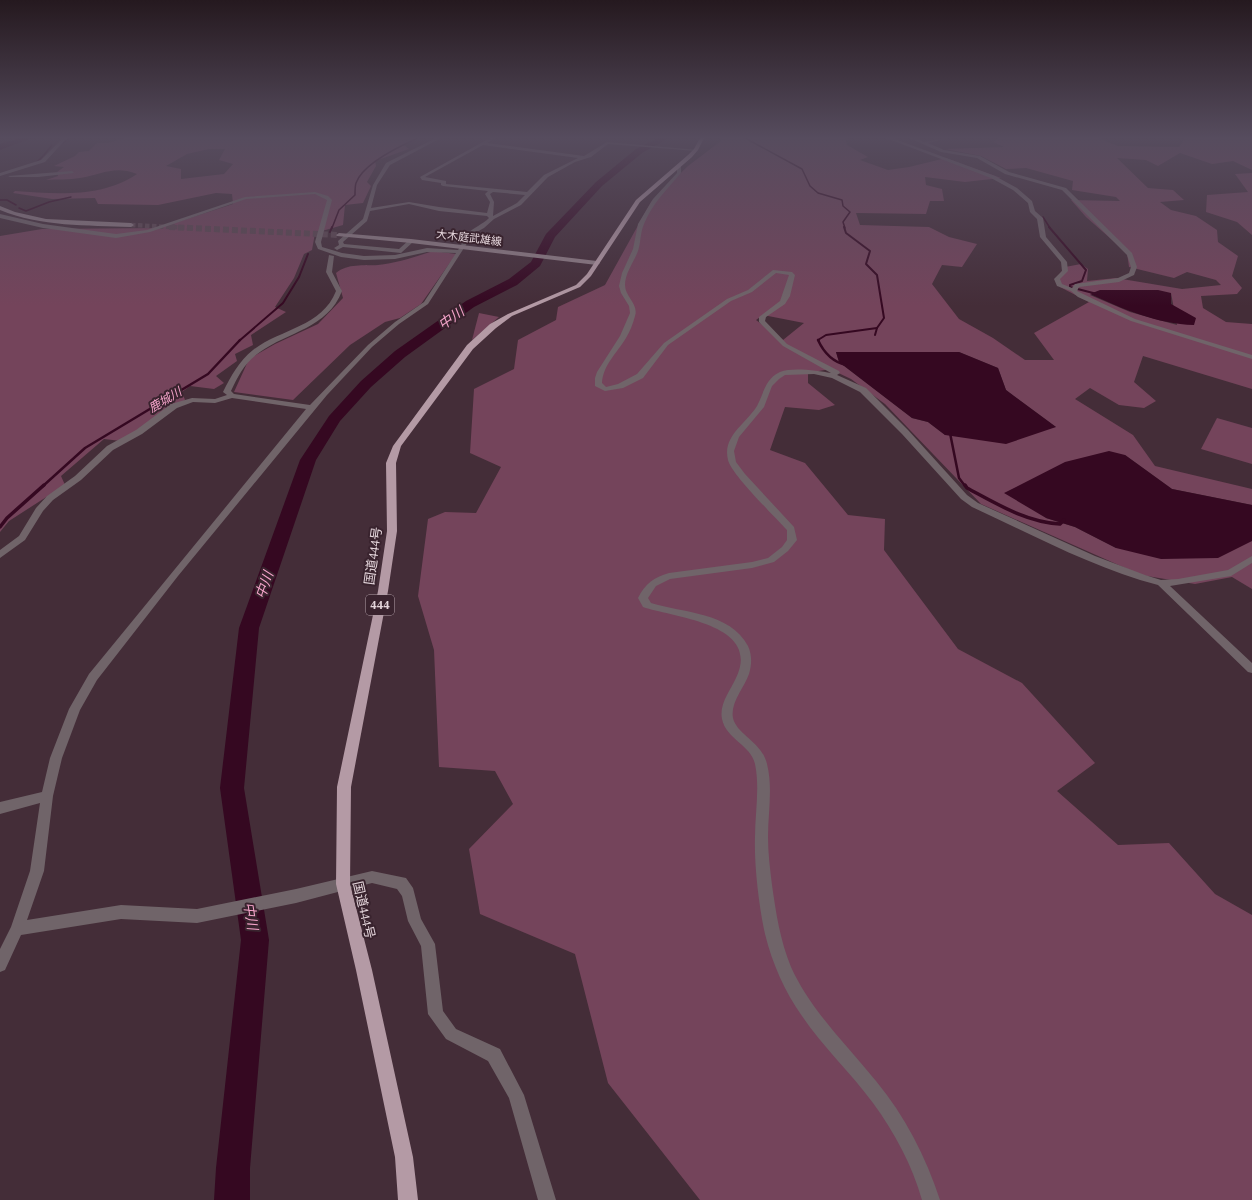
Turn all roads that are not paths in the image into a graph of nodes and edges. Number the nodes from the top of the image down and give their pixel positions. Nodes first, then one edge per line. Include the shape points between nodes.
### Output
1 (301, 194) edge
2 (318, 194) edge
3 (372, 194) edge
4 (487, 194) edge
5 (529, 194) edge
6 (644, 194) edge
7 (659, 194) edge
8 (1021, 194) edge
9 (1068, 194) edge
10 (0, 208) edge
11 (367, 210) junction
12 (2, 213) edge
13 (491, 216) junction
14 (131, 224) tunnel mouth
15 (339, 235) tunnel mouth
16 (347, 236) junction
17 (410, 241) junction
18 (432, 250) junction
19 (461, 250) junction
20 (401, 251) junction
21 (408, 254) junction
22 (597, 263) junction
23 (1074, 288) junction
24 (1252, 357) edge
25 (848, 382) junction
26 (232, 396) junction
27 (312, 408) junction
28 (0, 555) edge
29 (1252, 560) edge
30 (1161, 583) junction
31 (1252, 669) edge
32 (47, 796) junction
33 (0, 808) edge
34 (343, 884) junction
35 (17, 929) junction
36 (0, 965) edge
37 (408, 1200) edge
38 (547, 1200) edge
39 (931, 1200) edge

1 - 12 street via 245,198 148,230 116,236 43,226
2 - 21 street via 330,200 318,242 320,248 358,258
3 - 11 street
4 - 13 street via 492,202
5 - 13 street via 519,204
6 - 22 highway, 国道444号 / 444
7 - 25 street via 638,233 636,250 624,275 623,294 633,308 633,313 624,337 602,370 598,384 605,389 620,386 640,376 666,344 729,300 750,291 771,272 782,271 792,275 785,301 766,311 761,318 762,322 785,345 844,377
8 - 23 street via 1030,202 1033,212 1040,218 1043,238 1064,262 1065,271 1057,279 1059,285
9 - 23 street via 1130,254 1134,267 1132,274 1126,278 1089,283
10 - 12 main road
11 - 13 street via 409,203
11 - 16 street via 365,220
12 - 14 main road via 45,220
13 - 19 street via 464,242
15 - 16 main road, 大木庭武雄線
16 - 17 main road, 大木庭武雄線
16 - 20 street via 340,242 339,247
17 - 19 main road, 大木庭武雄線
17 - 20 street
18 - 19 street
18 - 21 street
18 - 26 street via 407,258 373,263 331,258 329,272 339,291 336,300 309,327 274,342 248,358 227,392
19 - 22 main road, 大木庭武雄線 via 517,253
19 - 27 street via 426,303 370,346
20 - 21 street
22 - 34 highway, 国道444号 / 444 via 578,286 510,315 493,326 470,347 397,446 391,463 392,531 383,591 352,736 344,787
23 - 24 street via 1074,292 1080,296 1133,320
25 - 30 street via 862,390 882,408 964,497 975,505 1092,558
25 - 39 street via 814,372 796,372 776,377 769,385 760,407 734,436 730,451 732,462 791,529 792,540 785,549 771,560 752,565 658,579 648,587 643,598 647,605 661,610 711,620 726,628 745,651 746,668 727,710 728,720 733,729 754,749 761,760 764,780 761,840 774,942 789,979 807,1011 880,1099 904,1137
26 - 27 street
26 - 28 street via 215,401 183,402 110,448 78,478 50,498 39,510 22,538
27 - 32 street via 93,677 75,709 64,737
29 - 30 street via 1230,573
30 - 31 street
32 - 33 street
32 - 35 street via 37,871
34 - 35 street via 197,916 121,912
34 - 37 highway, 国道444号 / 444 via 402,1149
34 - 38 street via 372,877 401,883 408,893 415,921 428,944 436,1014 451,1034 494,1055 516,1095
35 - 36 street

